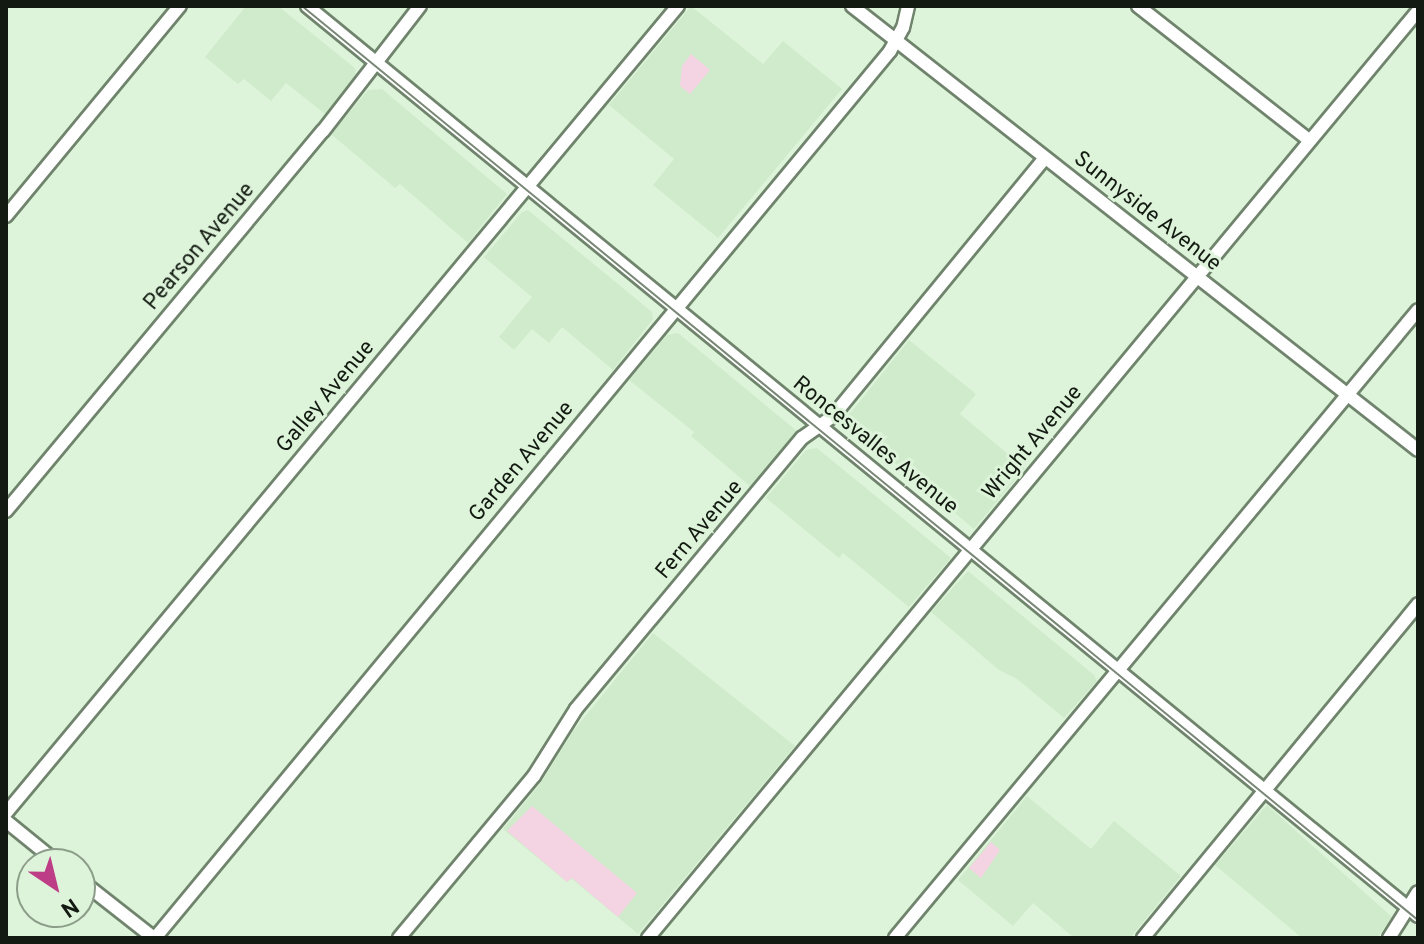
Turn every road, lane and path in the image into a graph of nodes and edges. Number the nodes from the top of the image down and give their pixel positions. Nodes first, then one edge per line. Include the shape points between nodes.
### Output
1 (180, 6) edge
2 (307, 6) edge
3 (420, 6) edge
4 (678, 6) edge
5 (852, 6) edge
6 (908, 6) edge
7 (1138, 6) edge
8 (1418, 11) edge
9 (896, 41) junction
10 (374, 61) junction
11 (1309, 140) junction
12 (1045, 158) junction
13 (527, 187) junction
14 (6, 216) edge
15 (1197, 276) junction
16 (676, 309) junction
17 (1418, 310) edge
18 (1347, 394) junction
19 (818, 425) junction
20 (1418, 450) edge
21 (6, 511) edge
22 (970, 550) junction
23 (1418, 604) edge
24 (1118, 670) junction
25 (1263, 790) junction
26 (6, 813) edge
27 (6, 821) edge
28 (39, 848) edge
29 (1418, 892) edge
30 (96, 893) edge
31 (1407, 907) junction
32 (1418, 916) edge
33 (154, 938) edge
34 (399, 938) edge
35 (648, 938) edge
36 (895, 938) edge
37 (1143, 938) edge
38 (1389, 938) edge

1 - 14 street
2 - 10 street, Roncesvalles Avenue
3 - 10 street, Pearson Avenue
4 - 13 street, Galley Avenue
5 - 9 street, Sunnyside Avenue
6 - 9 street, Garden Avenue
7 - 11 street
8 - 11 street, Wright Avenue
9 - 12 street, Sunnyside Avenue
9 - 16 street, Garden Avenue
10 - 13 street, Roncesvalles Avenue
10 - 21 street, Pearson Avenue via 323,131
11 - 15 street, Wright Avenue
12 - 15 street, Sunnyside Avenue
12 - 19 street, Fern Avenue via 833,416
13 - 16 street, Roncesvalles Avenue
13 - 26 street, Galley Avenue
15 - 18 street, Sunnyside Avenue
15 - 22 street, Wright Avenue
16 - 19 street, Roncesvalles Avenue
16 - 33 street, Garden Avenue
17 - 18 street
18 - 20 street, Sunnyside Avenue
18 - 24 street
19 - 22 street, Roncesvalles Avenue
19 - 34 street, Fern Avenue via 576,709 534,776
22 - 24 street, Roncesvalles Avenue
22 - 35 street, Wright Avenue
23 - 25 street
24 - 25 street, Roncesvalles Avenue
24 - 36 street
25 - 31 street, Roncesvalles Avenue
25 - 37 street
27 - 28 street
29 - 31 street
30 - 33 street
31 - 32 street, Roncesvalles Avenue
31 - 38 street

